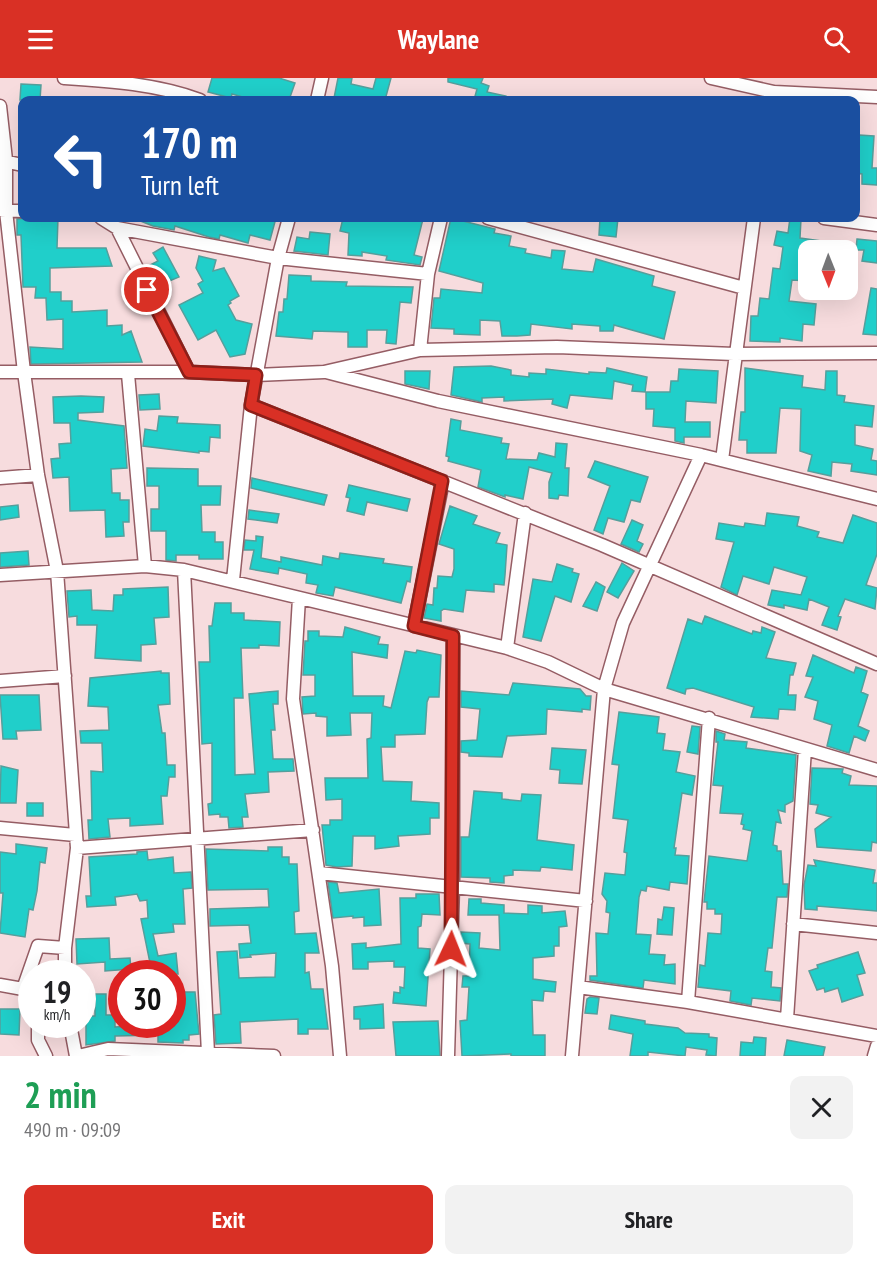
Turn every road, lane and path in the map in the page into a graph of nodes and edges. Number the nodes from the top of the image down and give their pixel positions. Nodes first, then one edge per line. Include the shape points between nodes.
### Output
1 (64, 78) edge
2 (322, 78) edge
3 (711, 78) edge
4 (188, 96) edge
5 (318, 96) edge
6 (773, 96) edge
7 (860, 97) edge
8 (877, 97) edge
9 (0, 106) edge
10 (3, 160) edge
11 (18, 164) edge
12 (3, 210) edge
13 (18, 211) edge
14 (107, 222) edge
15 (288, 222) edge
16 (440, 222) edge
17 (503, 222) edge
18 (753, 222) edge
19 (854, 222) edge
20 (877, 225) edge
21 (117, 228) junction
22 (278, 258) junction
23 (428, 274) junction
24 (744, 288) junction
25 (420, 350) junction
26 (877, 353) edge
27 (734, 354) junction
28 (0, 372) edge
29 (24, 372) junction
30 (189, 372) junction
31 (324, 372) junction
32 (128, 374) junction
33 (256, 375) junction
34 (251, 405) junction
35 (701, 455) junction
36 (722, 460) junction
37 (38, 474) junction
38 (0, 478) edge
39 (442, 481) junction
40 (877, 499) edge
41 (525, 513) junction
42 (145, 566) junction
43 (649, 567) junction
44 (184, 570) junction
45 (57, 571) junction
46 (0, 575) edge
47 (233, 580) junction
48 (299, 598) junction
49 (414, 626) junction
50 (453, 636) junction
51 (507, 648) junction
52 (877, 664) edge
53 (65, 676) junction
54 (0, 681) edge
55 (604, 689) junction
56 (709, 718) junction
57 (805, 749) junction
58 (877, 770) edge
59 (0, 828) edge
60 (313, 830) junction
61 (75, 835) junction
62 (197, 839) junction
63 (76, 848) junction
64 (319, 873) junction
65 (453, 885) junction
66 (586, 901) junction
67 (793, 924) junction
68 (877, 933) edge
69 (65, 948) junction
70 (34, 960) edge
71 (65, 960) edge
72 (0, 986) edge
73 (578, 987) junction
74 (18, 989) edge
75 (688, 1002) junction
76 (787, 1019) junction
77 (877, 1036) edge
78 (38, 1038) edge
79 (73, 1038) edge
80 (877, 1046) edge
81 (208, 1053) junction
82 (46, 1056) edge
83 (77, 1056) edge
84 (274, 1056) edge
85 (340, 1056) edge
86 (448, 1056) edge
87 (572, 1056) edge
88 (874, 1056) edge

1 - 4 street via 144,86
2 - 5 street
3 - 6 street
7 - 8 street
9 - 10 street
10 - 11 street
10 - 12 street
12 - 13 street
12 - 29 street
14 - 21 street
15 - 22 street
16 - 23 street
17 - 24 street
18 - 24 street
19 - 20 street
21 - 22 street
21 - 30 street
22 - 23 street
22 - 33 street
23 - 25 street
24 - 27 street
25 - 27 street via 557,347
25 - 31 street
26 - 27 street
27 - 36 street
28 - 29 street
29 - 32 street
29 - 37 street
30 - 32 street
30 - 33 street
31 - 33 street
31 - 35 street via 438,401
32 - 42 street
33 - 34 street
34 - 39 street
34 - 47 street
35 - 36 street
35 - 43 street
36 - 40 street
37 - 38 street
37 - 45 street
39 - 41 street
39 - 49 street
41 - 43 street
41 - 51 street
42 - 44 street
42 - 45 street
43 - 52 street
43 - 55 street via 624,623
44 - 47 street
44 - 62 street
45 - 46 street
45 - 53 street
47 - 48 street
48 - 49 street
48 - 60 street via 293,699
49 - 50 street
50 - 51 street
50 - 65 street
51 - 55 street via 548,662
53 - 54 street
53 - 61 street
55 - 56 street
55 - 66 street
56 - 57 street
56 - 75 street
57 - 58 street
57 - 67 street
59 - 61 street
60 - 62 street
60 - 64 street
61 - 63 street
62 - 63 street
62 - 81 street
63 - 69 street
64 - 65 street
64 - 85 street
65 - 66 street
65 - 86 street
66 - 73 street
67 - 68 street
67 - 76 street
69 - 70 street via 38,946
69 - 71 street
72 - 74 street
73 - 75 street
73 - 87 street
75 - 76 street
76 - 77 street
78 - 82 street
79 - 83 street
80 - 88 street
81 - 83 street via 108,1049
81 - 84 street

